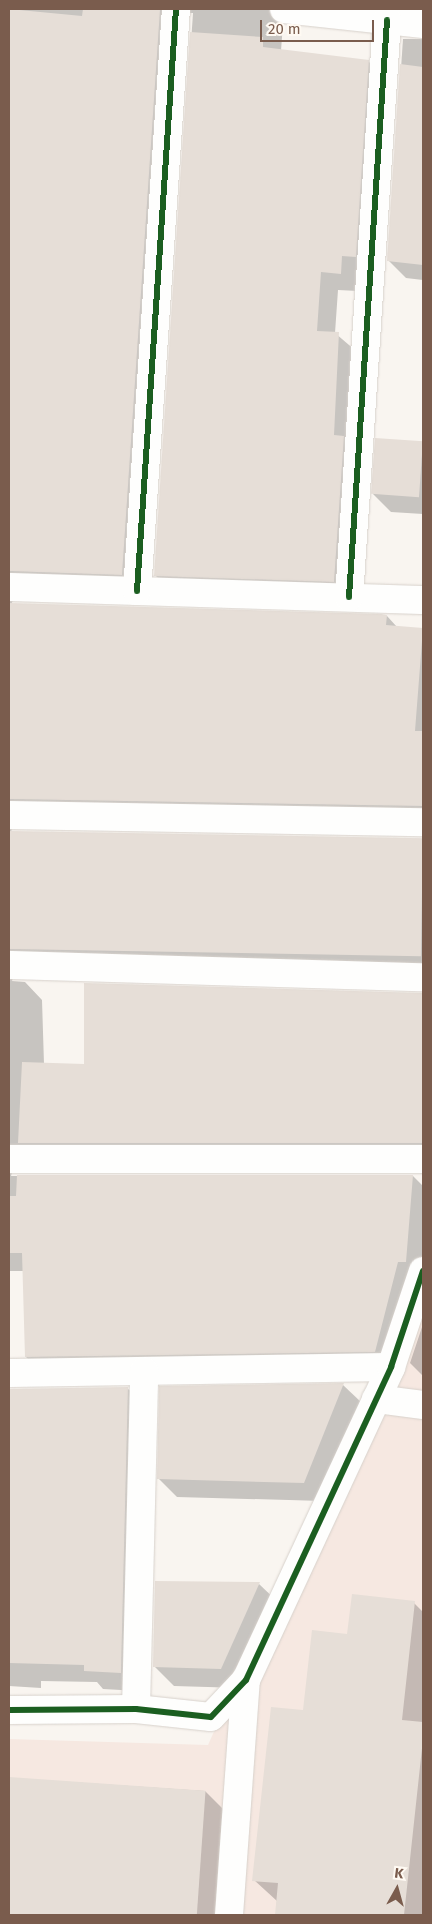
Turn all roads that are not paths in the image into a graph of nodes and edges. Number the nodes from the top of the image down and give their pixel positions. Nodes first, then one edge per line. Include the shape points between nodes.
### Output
1 (176, 9) edge
2 (284, 9) edge
3 (387, 20) junction
4 (423, 24) edge
5 (9, 587) edge
6 (137, 591) junction
7 (349, 598) junction
8 (423, 600) edge
9 (9, 815) edge
10 (423, 822) edge
11 (9, 964) edge
12 (423, 977) edge
13 (9, 1159) edge
14 (423, 1159) edge
15 (423, 1271) edge
16 (391, 1367) junction
17 (144, 1371) junction
18 (9, 1373) edge
19 (376, 1399) junction
20 (423, 1405) edge
21 (246, 1680) junction
22 (136, 1709) junction
23 (9, 1710) edge
24 (229, 1915) edge

1 - 6 street
2 - 3 street
3 - 4 street
3 - 7 street
5 - 6 street
6 - 7 street
7 - 8 street
9 - 10 street
11 - 12 street
13 - 14 street
15 - 16 street
16 - 17 street
16 - 19 street
17 - 18 street
17 - 22 street
19 - 20 street
19 - 21 street
21 - 22 street via 211,1716
21 - 24 street
22 - 23 street

